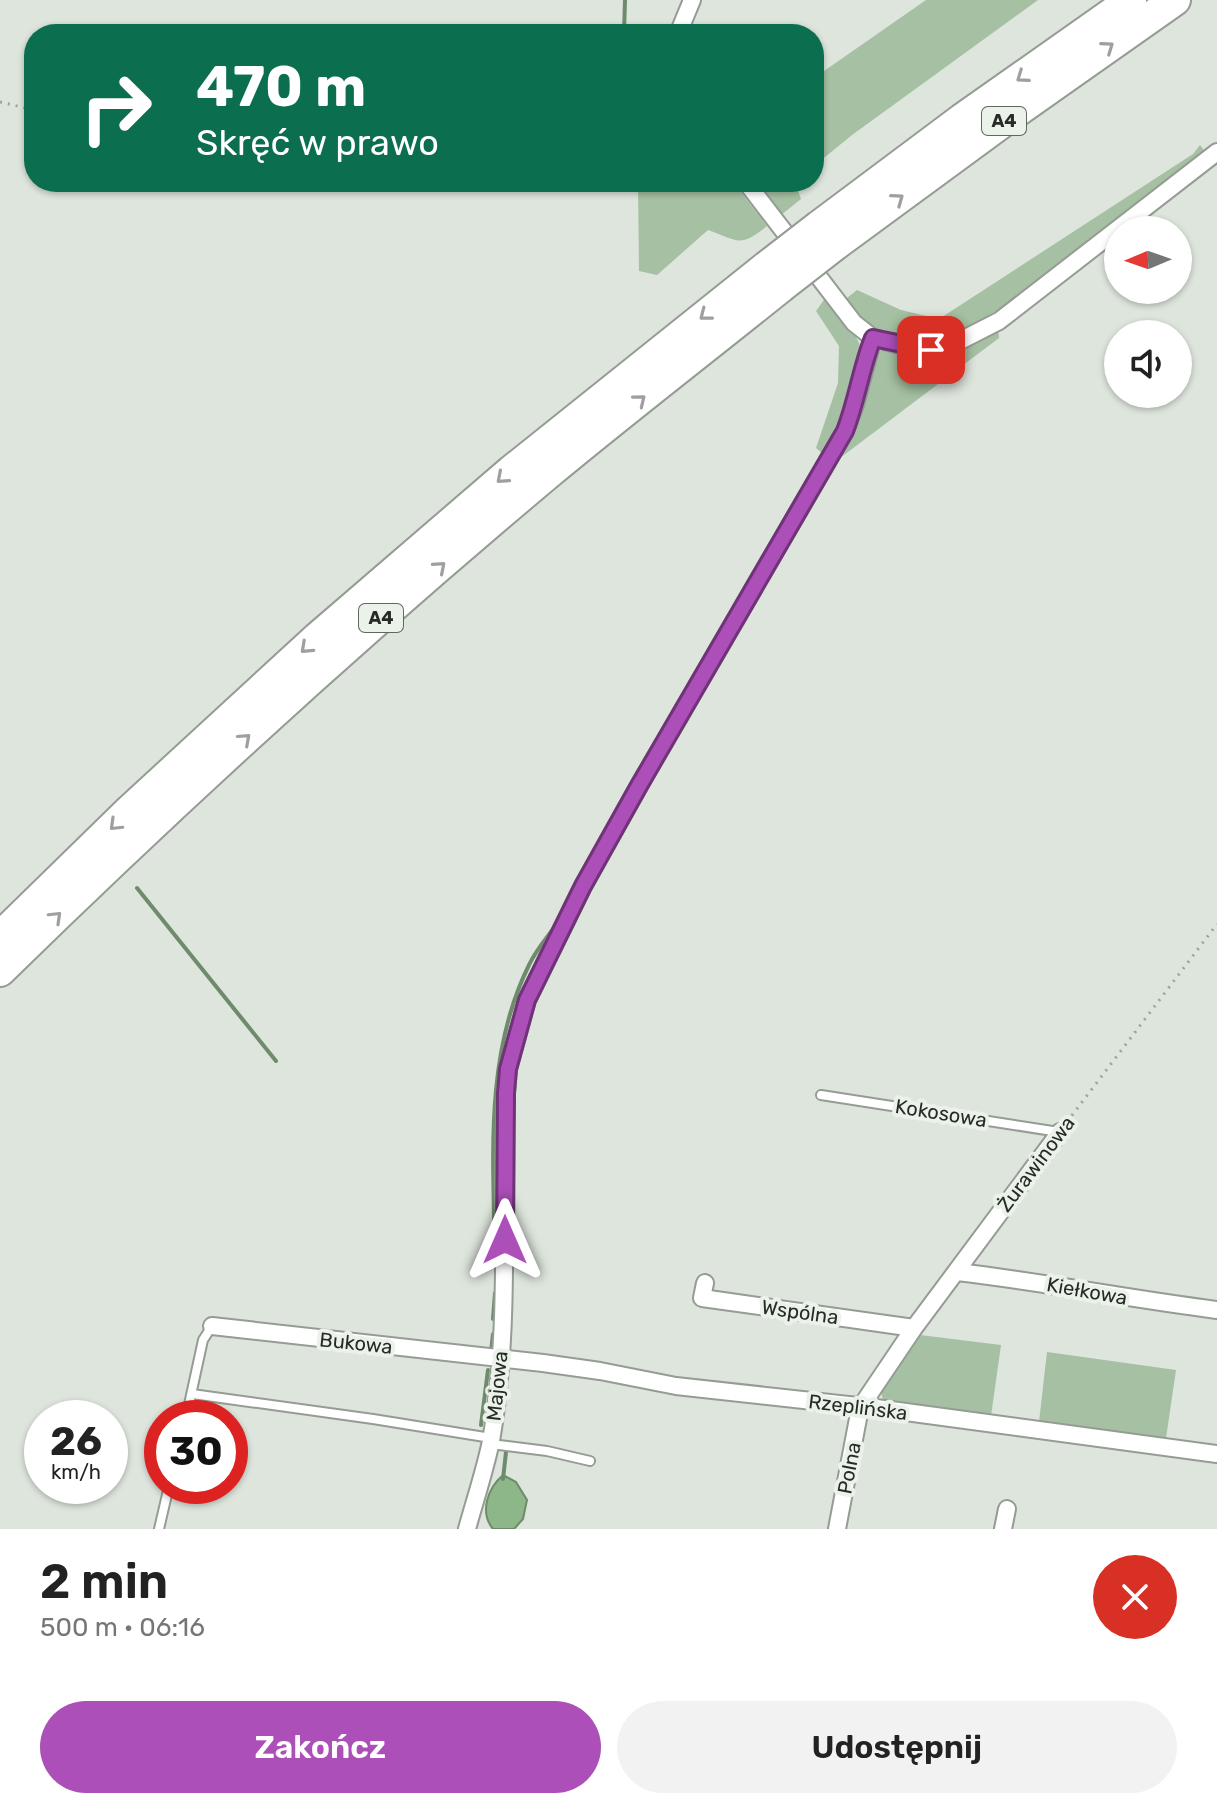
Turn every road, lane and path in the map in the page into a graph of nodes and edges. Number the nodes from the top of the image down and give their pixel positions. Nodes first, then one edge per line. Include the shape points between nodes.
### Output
1 (692, 0) edge
2 (1131, 0) edge
3 (1175, 0) edge
4 (682, 24) edge
5 (0, 102) edge
6 (24, 108) edge
7 (1217, 152) edge
8 (754, 192) edge
9 (827, 235) junction
10 (773, 277) junction
11 (873, 338) junction
12 (1217, 924) edge
13 (0, 937) edge
14 (0, 971) edge
15 (821, 1095) dead end
16 (1060, 1132) junction
17 (957, 1272) junction
18 (705, 1283) dead end
19 (1217, 1310) edge
20 (212, 1326) joint
21 (914, 1328) junction
22 (500, 1358) junction
23 (192, 1394) junction
24 (190, 1400) edge
25 (860, 1408) junction
26 (490, 1441) junction
27 (1217, 1454) edge
28 (590, 1461) dead end
29 (165, 1504) edge
30 (1007, 1509) dead end
31 (159, 1529) edge
32 (467, 1529) edge
33 (837, 1529) edge
34 (1003, 1529) edge

1 - 4 street
2 -> 9 highway, A4 via 962,119
9 -> 3 highway, A4
5 - 6 path
7 - 11 street via 999,321 931,350
8 - 11 street via 854,323
9 - 10 highway, A4, bridge
10 -> 13 highway, A4 via 511,471 317,638
14 -> 10 highway, A4 via 324,667
11 - 22 street, Majowa via 845,431 632,796 527,1000 507,1081
12 - 16 path, Żurawinowa
15 - 16 lane, Kokosowa
16 - 17 street, Żurawinowa
17 - 19 street, Kiełkowa
17 - 21 street, Żurawinowa
18 - 21 street, Wspólna via 702,1298
20 - 22 street, Bukowa
20 - 23 lane via 203,1340
21 - 25 street, Żurawinowa
22 - 25 street, Rzeplińska
22 - 26 street, Majowa
23 - 24 lane
23 - 26 lane
25 - 27 street, Rzeplińska
25 - 33 street, Polna
26 - 28 lane
26 - 32 street, Majowa
29 - 31 lane
30 - 34 street

